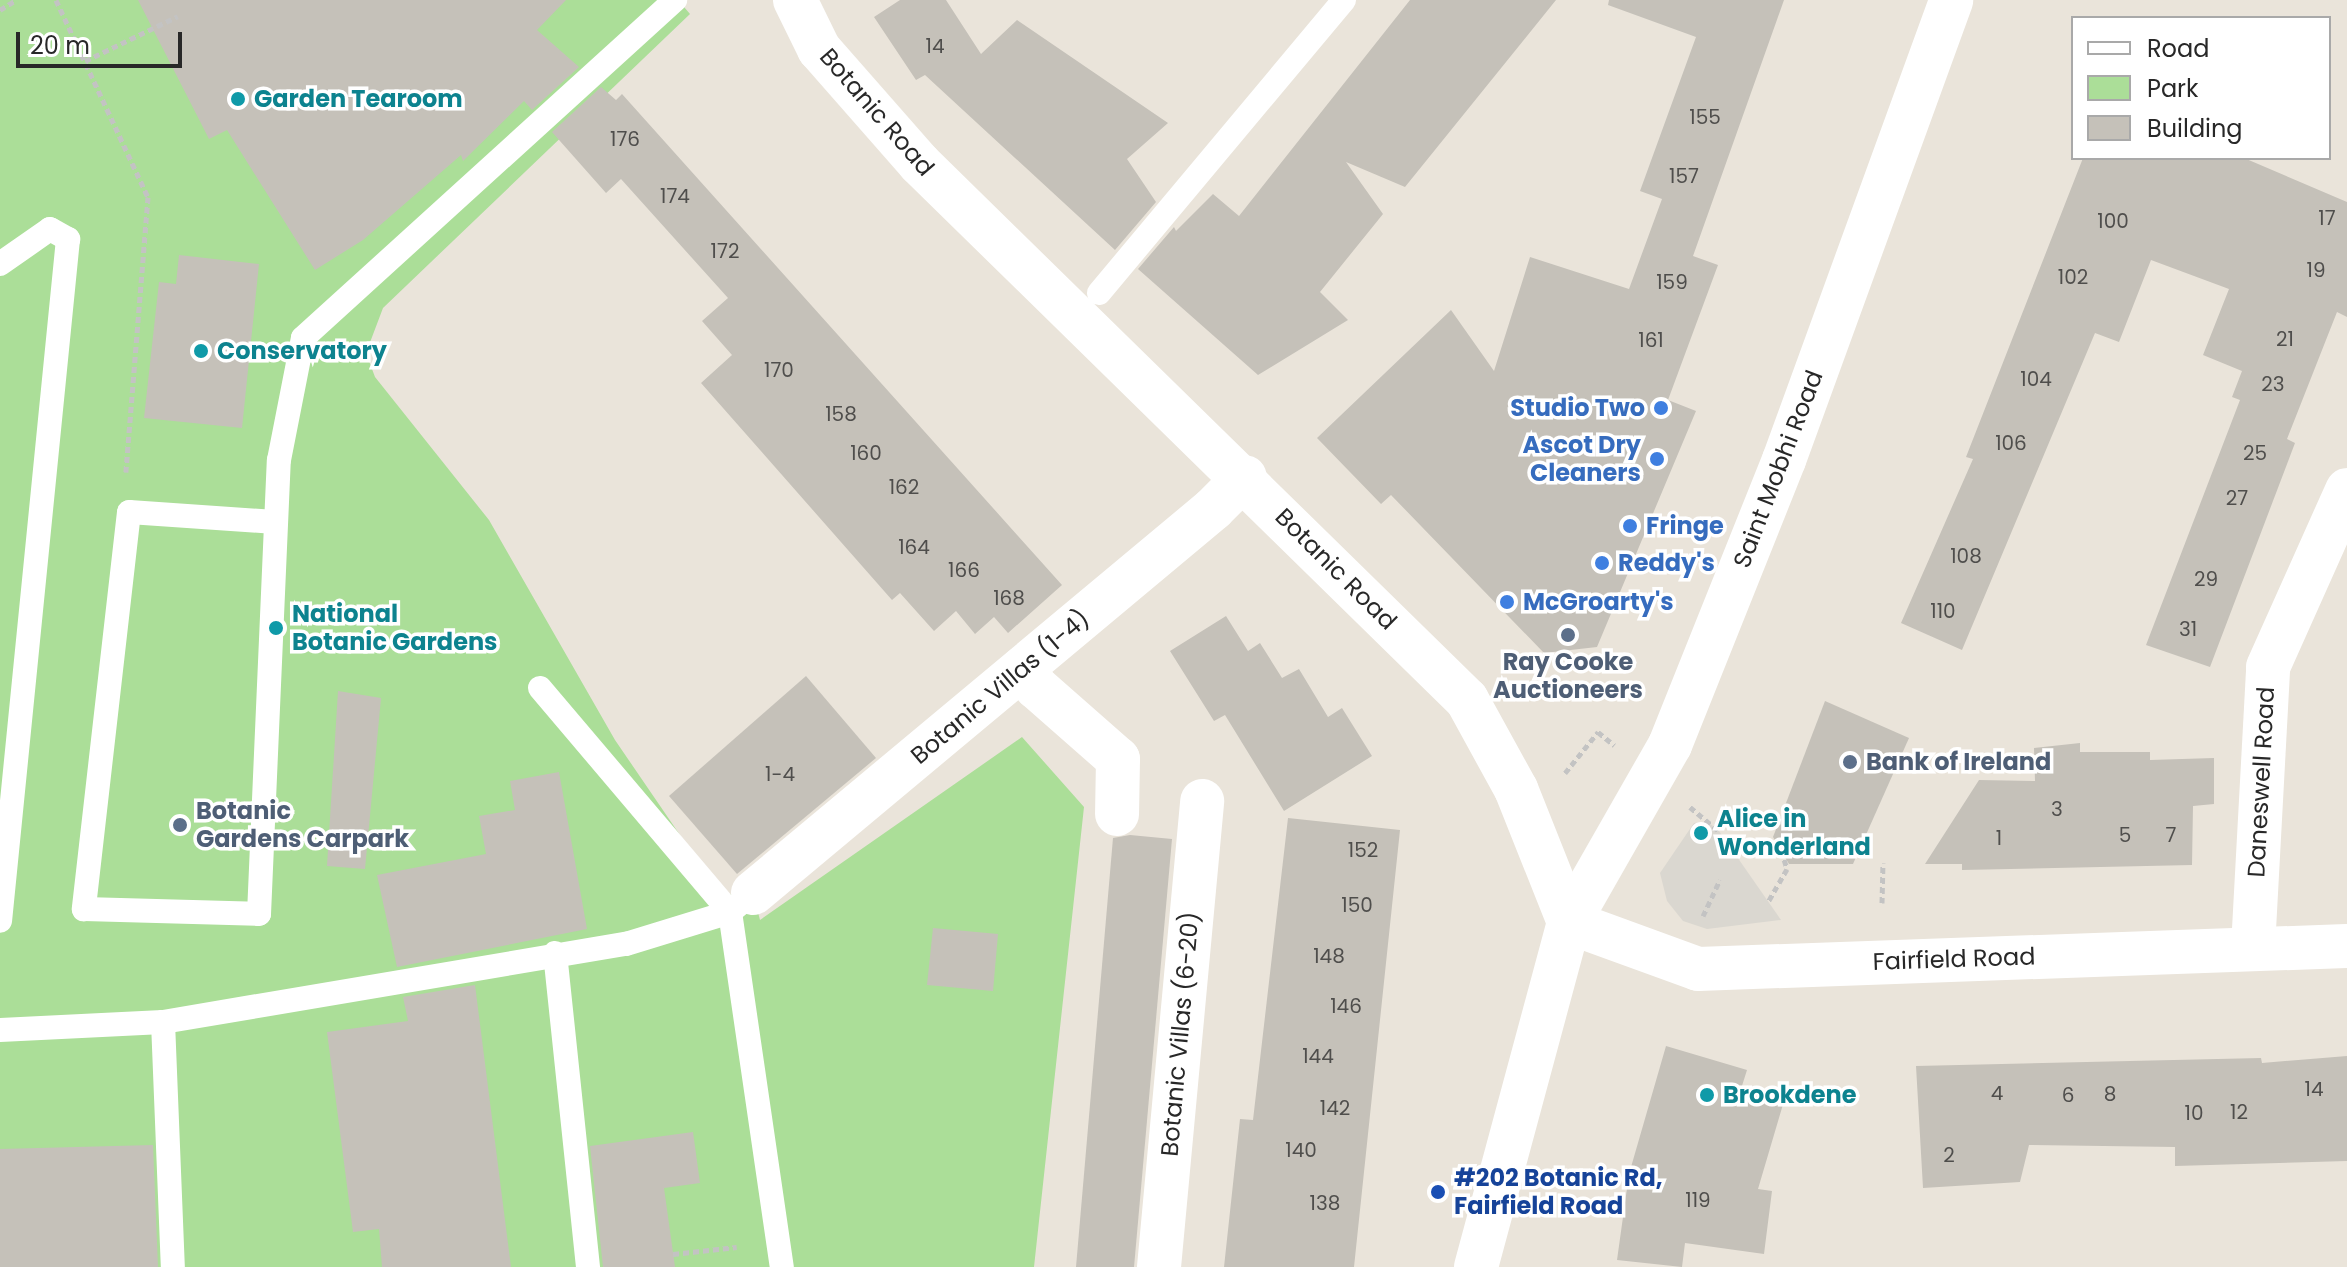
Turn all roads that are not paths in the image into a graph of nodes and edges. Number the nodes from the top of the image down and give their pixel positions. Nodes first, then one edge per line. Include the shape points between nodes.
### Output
1 (675, 0) edge
2 (795, 0) edge
3 (1344, 0) edge
4 (1951, 0) edge
5 (0, 264) edge
6 (1099, 293) dead end
7 (1245, 477) junction
8 (2347, 490) edge
9 (275, 522) junction
10 (1023, 668) junction
11 (540, 688) dead end
12 (1202, 801) dead end
13 (1117, 814) dead end
14 (741, 903) junction
15 (0, 921) edge
16 (1569, 922) junction
17 (2347, 946) edge
18 (2253, 948) junction
19 (555, 953) junction
20 (163, 1022) junction
21 (0, 1030) edge
22 (173, 1267) edge
23 (588, 1267) edge
24 (782, 1267) edge
25 (1159, 1267) edge
26 (1476, 1267) edge

1 - 9 lane via 303,338 279,460
2 - 7 street, Botanic Road via 819,49 919,163
3 - 6 lane
4 - 16 street, Saint Mobhi Road via 1784,460 1670,745
5 - 15 lane via 50,229 68,239
7 - 10 street, Botanic Villas (1-4)
7 - 16 street, Botanic Road via 1467,700 1516,789
8 - 18 street, Daneswell Road via 2268,667
9 - 9 lane via 259,914 84,909 129,512
10 - 13 street via 1036,687 1118,759
10 - 14 street, Botanic Villas (1-4)
11 - 14 lane
12 - 25 street, Botanic Villas (6-20)
14 - 19 lane via 626,944
14 - 24 lane
16 - 18 street, Fairfield Road via 1698,969
16 - 26 street
17 - 18 street, Fairfield Road
19 - 20 lane
19 - 23 lane
20 - 21 lane
20 - 22 lane

